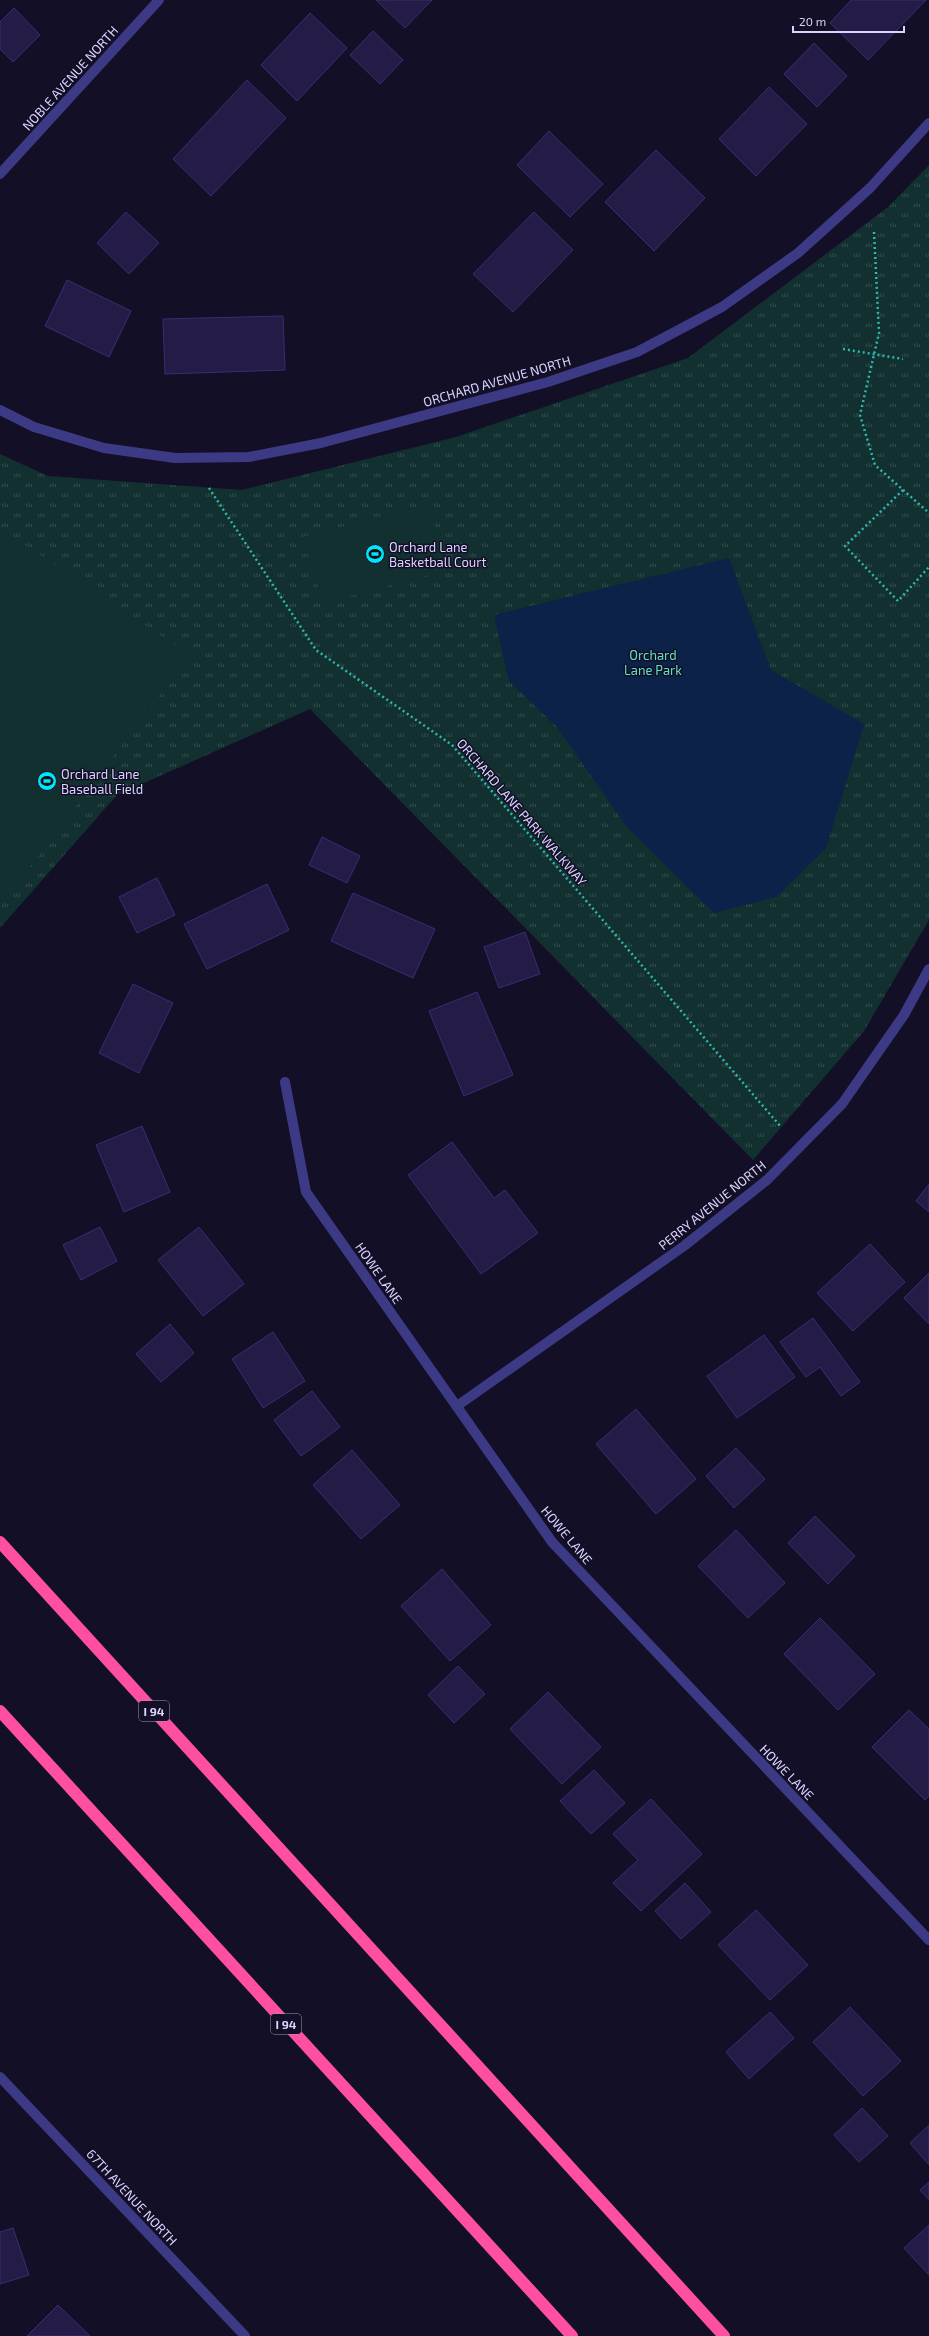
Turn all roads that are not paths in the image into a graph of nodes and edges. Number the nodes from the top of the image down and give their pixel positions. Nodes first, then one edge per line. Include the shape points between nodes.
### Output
1 (159, 0) edge
2 (929, 123) edge
3 (0, 174) edge
4 (0, 410) edge
5 (929, 969) edge
6 (285, 1082) dead end
7 (457, 1406) junction
8 (0, 1542) edge
9 (0, 1711) edge
10 (929, 1940) edge
11 (0, 2076) edge
12 (245, 2336) edge
13 (572, 2336) edge
14 (724, 2336) edge

1 - 3 street, NOBLE AVENUE NORTH
2 - 4 street, ORCHARD AVENUE NORTH via 870,188 798,253 722,307 637,352 548,382 321,443 249,457 175,458 104,448 34,427
5 - 7 street, PERRY AVENUE NORTH via 904,1015 842,1104 767,1180 684,1246
6 - 7 street, HOWE LANE via 306,1192
7 - 10 street, HOWE LANE via 492,1460 552,1542
8 - 14 highway, I 94
9 - 13 highway, I 94
11 - 12 street, 67TH AVENUE NORTH

